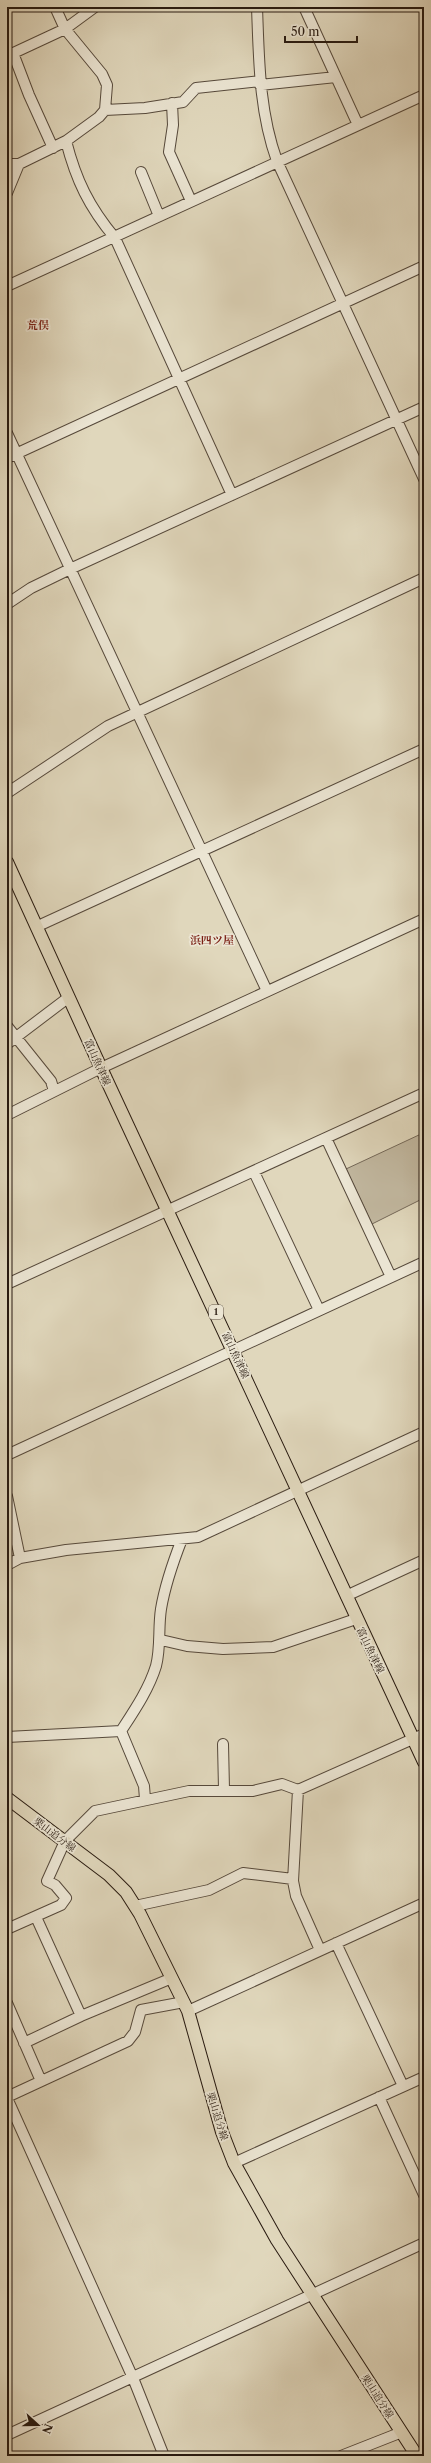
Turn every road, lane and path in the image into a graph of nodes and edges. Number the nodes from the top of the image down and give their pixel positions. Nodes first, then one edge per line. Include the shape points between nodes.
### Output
1 (55, 7) edge
2 (95, 7) edge
3 (257, 7) edge
4 (304, 7) edge
5 (65, 29) junction
6 (10, 54) edge
7 (336, 78) junction
8 (260, 83) junction
9 (424, 95) edge
10 (172, 103) junction
11 (105, 110) junction
12 (358, 125) junction
13 (66, 142) junction
14 (54, 148) junction
15 (277, 161) junction
16 (7, 164) edge
17 (19, 164) junction
18 (141, 172) dead end
19 (7, 193) edge
20 (191, 201) junction
21 (159, 216) junction
22 (115, 238) junction
23 (424, 266) edge
24 (7, 286) edge
25 (343, 303) junction
26 (178, 380) junction
27 (424, 407) edge
28 (396, 419) junction
29 (7, 432) edge
30 (17, 454) junction
31 (7, 458) edge
32 (424, 479) edge
33 (232, 495) junction
34 (70, 569) junction
35 (424, 578) edge
36 (7, 604) edge
37 (136, 712) junction
38 (424, 749) edge
39 (7, 793) edge
40 (201, 851) junction
41 (7, 862) edge
42 (424, 919) edge
43 (38, 926) junction
44 (267, 991) junction
45 (69, 997) junction
46 (7, 1026) edge
47 (17, 1038) junction
48 (7, 1044) edge
49 (101, 1068) junction
50 (54, 1091) junction
51 (424, 1093) edge
52 (7, 1115) edge
53 (326, 1138) junction
54 (254, 1172) junction
55 (168, 1212) junction
56 (424, 1262) edge
57 (391, 1277) junction
58 (7, 1284) edge
59 (319, 1310) junction
60 (234, 1350) junction
61 (424, 1432) edge
62 (7, 1455) edge
63 (299, 1490) junction
64 (7, 1496) edge
65 (182, 1539) junction
66 (20, 1558) junction
67 (424, 1560) edge
68 (7, 1565) edge
69 (346, 1596) junction
70 (356, 1619) junction
71 (161, 1640) junction
72 (122, 1731) junction
73 (419, 1736) edge
74 (7, 1737) edge
75 (223, 1744) dead end
76 (424, 1762) edge
77 (224, 1789) junction
78 (298, 1790) junction
79 (7, 1798) edge
80 (145, 1799) junction
81 (65, 1841) junction
82 (293, 1879) junction
83 (424, 1903) edge
84 (135, 1906) junction
85 (36, 1917) junction
86 (7, 1929) edge
87 (336, 1943) junction
88 (320, 1950) junction
89 (172, 1978) junction
90 (7, 2002) edge
91 (186, 2006) junction
92 (81, 2016) junction
93 (24, 2043) junction
94 (424, 2077) edge
95 (41, 2081) junction
96 (403, 2086) junction
97 (7, 2097) edge
98 (379, 2097) junction
99 (234, 2163) junction
100 (424, 2195) edge
101 (424, 2243) edge
102 (312, 2295) junction
103 (133, 2378) junction
104 (402, 2432) junction
105 (7, 2435) edge
106 (164, 2456) edge
107 (341, 2456) edge
108 (417, 2456) edge

1 - 5 street
2 - 5 street
3 - 8 street
4 - 7 street
5 - 6 street
5 - 11 street via 102,74 107,85
6 - 14 street
7 - 8 street
7 - 12 street
8 - 10 street via 196,88 183,102
8 - 15 street via 264,122
9 - 12 street
10 - 11 street via 145,108
10 - 20 street via 173,125 169,152
11 - 13 street
12 - 15 street
13 - 14 street
13 - 22 street via 75,176 100,220
14 - 17 street
15 - 20 street
15 - 25 street
16 - 17 street
17 - 19 street
18 - 21 street
20 - 21 street
21 - 22 street
22 - 24 street
22 - 26 street
23 - 25 street
25 - 26 street
25 - 28 street
26 - 30 street
26 - 33 street
27 - 28 street
28 - 32 street
28 - 33 street
29 - 30 street
30 - 31 street
30 - 34 street
33 - 34 street
34 - 36 street
34 - 37 street
35 - 37 street
37 - 39 street via 108,726
37 - 40 street
38 - 40 street
40 - 43 street
40 - 44 street
41 - 43 main road, 富山魚津線 / 1
42 - 44 street
43 - 45 main road, 富山魚津線 / 1
44 - 49 street
45 - 47 street
45 - 49 main road, 富山魚津線 / 1
46 - 47 street
47 - 48 street
47 - 50 street via 51,1081
49 - 50 street
49 - 55 main road, 富山魚津線 / 1
50 - 52 street
51 - 53 street
53 - 54 street
53 - 57 street
54 - 55 street
54 - 59 street
55 - 58 street
55 - 60 main road, 富山魚津線 / 1
56 - 57 street
57 - 59 street
59 - 60 street
60 - 62 street
60 - 63 main road, 富山魚津線 / 1
61 - 63 street
63 - 65 street via 198,1537
63 - 69 main road, 富山魚津線 / 1
64 - 66 street
65 - 66 street via 66,1550
65 - 71 street via 167,1579 160,1611
66 - 68 street
67 - 69 street
69 - 70 main road, 富山魚津線 / 1
70 - 71 street via 273,1647 223,1649 187,1646
70 - 73 main road, 富山魚津線 / 1
71 - 72 street via 156,1667
72 - 74 street
72 - 80 street via 144,1786
73 - 76 main road, 富山魚津線 / 1
73 - 78 street
75 - 77 street
77 - 78 street via 253,1790 282,1784
77 - 80 street via 188,1790
78 - 82 street
79 - 81 main road, 栗山追分線
80 - 81 street via 95,1811
81 - 84 main road, 栗山追分線 via 109,1875 126,1892
81 - 85 street via 47,1880 56,1885 66,1898 61,1905
82 - 84 street via 243,1873 208,1890
82 - 88 street via 296,1896
83 - 87 street
84 - 89 main road, 栗山追分線
85 - 86 street
85 - 92 street
87 - 88 street
87 - 96 street
88 - 91 street
89 - 91 main road, 栗山追分線
89 - 92 street
90 - 93 street
91 - 95 street via 141,2010 134,2032 128,2041
91 - 99 main road, 栗山追分線 via 222,2132
92 - 93 street
93 - 95 street
94 - 96 street
95 - 97 street
96 - 98 street
97 - 103 street
98 - 99 street
98 - 100 street
99 - 102 main road, 栗山追分線 via 277,2240
101 - 102 street
102 - 103 street
102 - 104 main road, 栗山追分線
103 - 105 street
103 - 106 street
104 - 107 street
104 - 108 main road, 栗山追分線

